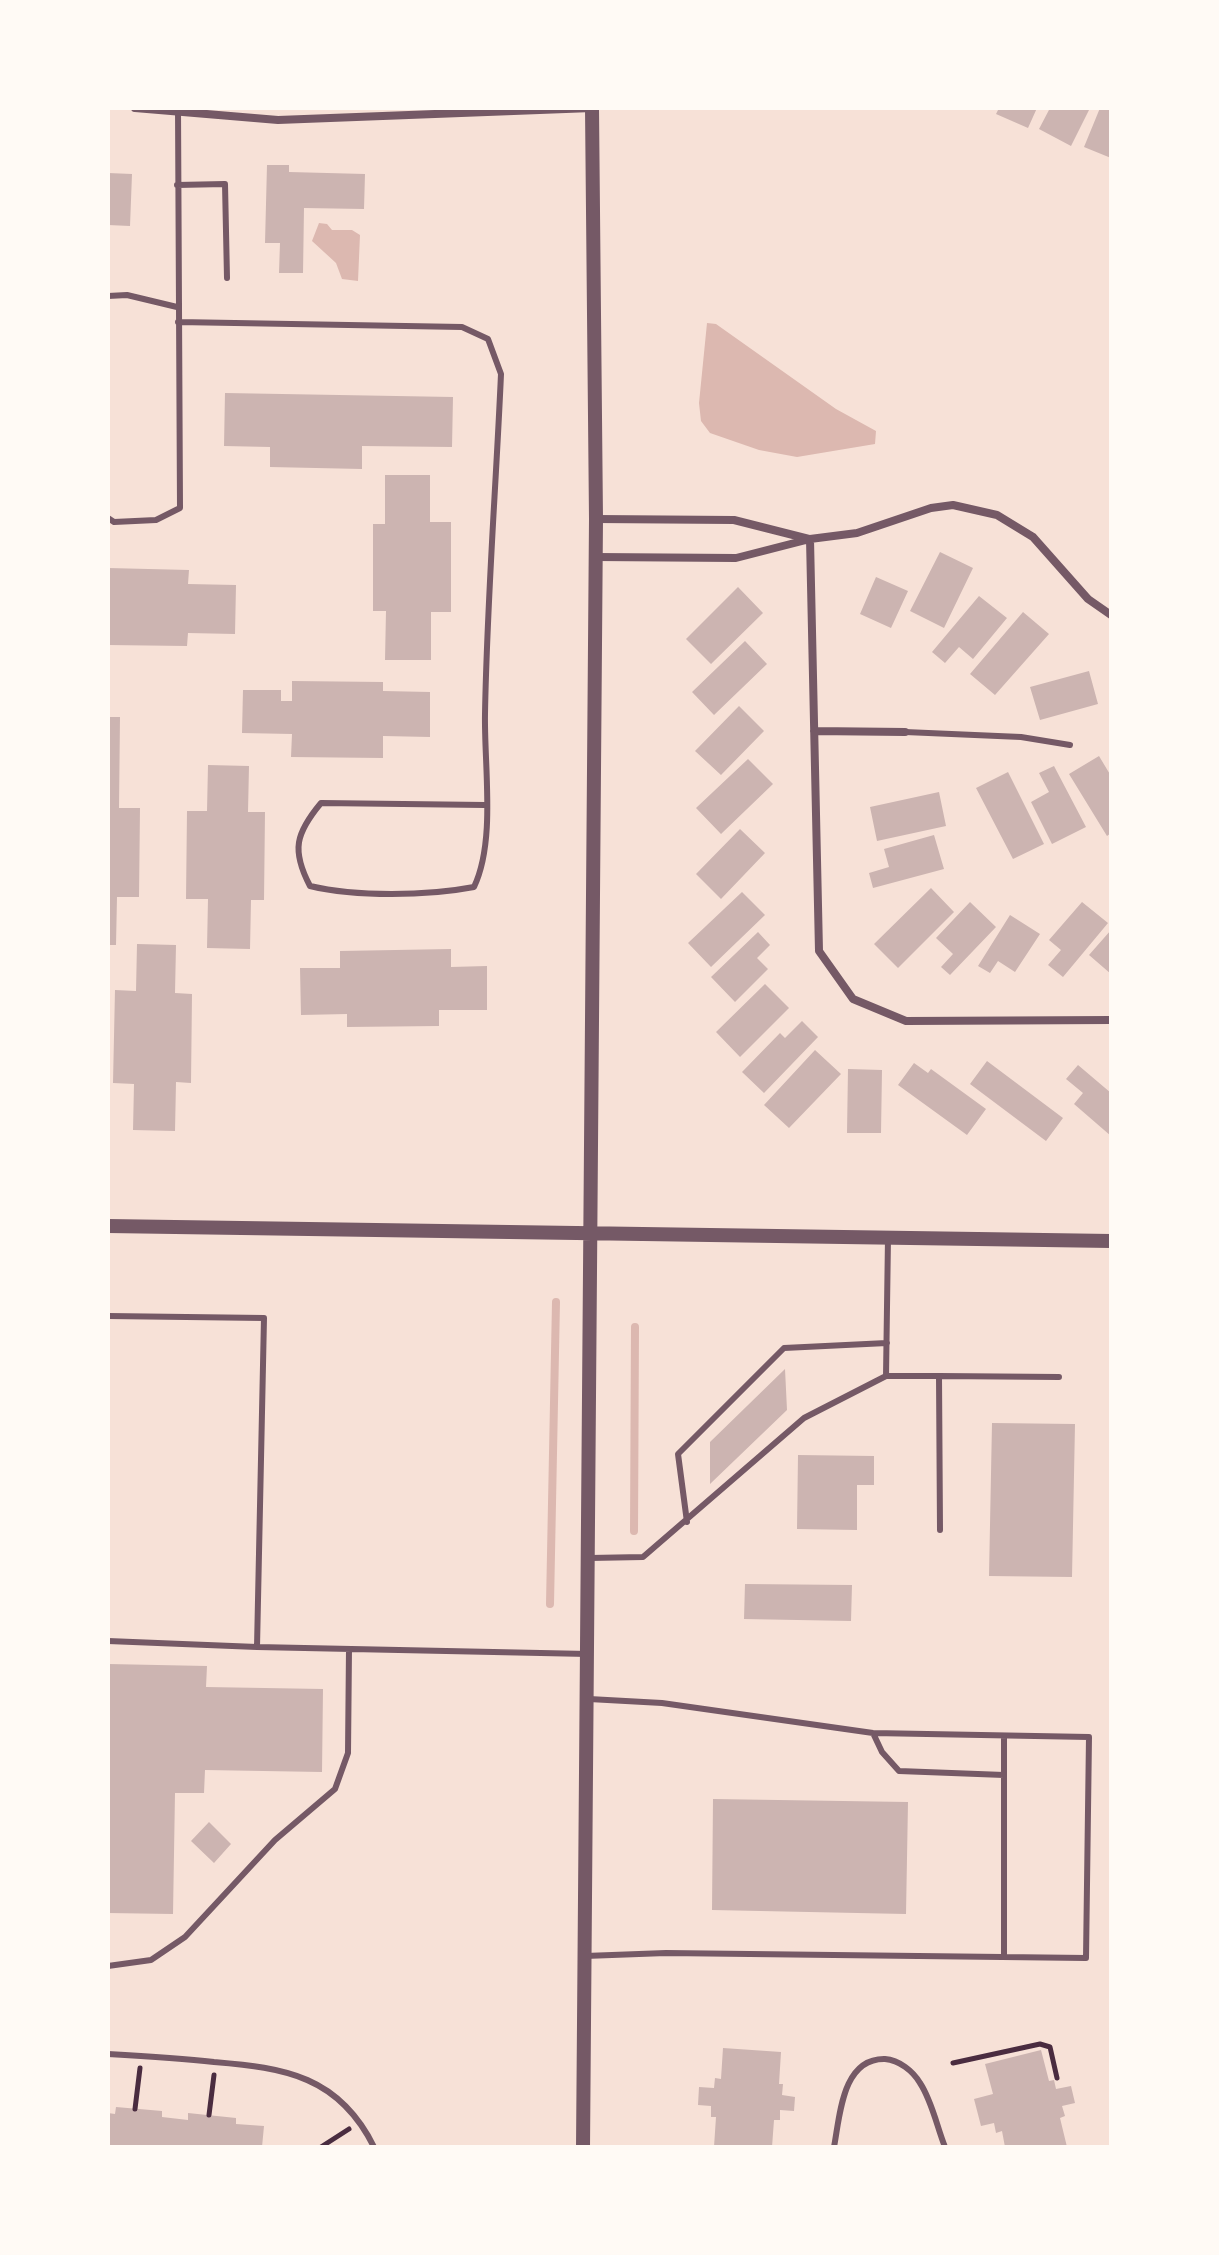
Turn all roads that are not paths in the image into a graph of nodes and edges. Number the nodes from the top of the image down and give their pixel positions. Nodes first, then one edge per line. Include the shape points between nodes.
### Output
1 (135, 108) edge
2 (592, 108) edge
3 (178, 110) edge
4 (177, 185) junction
5 (227, 278) dead end
6 (108, 296) edge
7 (177, 307) junction
8 (178, 322) junction
9 (108, 518) edge
10 (596, 519) junction
11 (810, 539) junction
12 (596, 557) junction
13 (1111, 615) edge
14 (814, 731) junction
15 (905, 732) joint
16 (1070, 745) dead end
17 (485, 805) junction
18 (1111, 1020) edge
19 (108, 1226) edge
20 (592, 1234) junction
21 (888, 1238) junction
22 (1111, 1241) edge
23 (108, 1316) edge
24 (887, 1343) junction
25 (886, 1376) junction
26 (939, 1376) junction
27 (1059, 1377) dead end
28 (687, 1522) junction
29 (940, 1530) dead end
30 (589, 1558) junction
31 (108, 1641) edge
32 (257, 1647) junction
33 (349, 1649) junction
34 (588, 1654) junction
35 (588, 1699) junction
36 (873, 1733) junction
37 (1004, 1737) junction
38 (1004, 1775) junction
39 (585, 1956) junction
40 (1004, 1957) junction
41 (108, 1966) edge
42 (108, 2054) edge
43 (374, 2147) edge
44 (583, 2147) edge
45 (834, 2147) edge
46 (945, 2147) edge

1 - 3 street
2 - 3 street via 278,120
2 - 10 street
3 - 4 lane
4 - 5 lane via 225,184
4 - 7 lane
6 - 7 lane
7 - 8 lane
8 - 9 lane via 180,508 156,520
8 - 17 lane via 462,327 488,339 501,374
10 - 11 street via 734,520
10 - 12 street
11 - 12 street via 736,558
11 - 13 street via 857,533 931,508 973,508 997,515 1033,537 1088,599
11 - 14 street
12 - 20 street
14 - 15 street
14 - 18 street via 819,951 853,999 906,1021
15 - 16 lane via 1021,737
17 - 17 lane via 321,803 300,828 299,865 310,886 335,892 474,887 484,866
19 - 20 street
20 - 21 street
20 - 30 street
21 - 22 street
21 - 24 lane
23 - 32 lane via 264,1318
24 - 25 lane
24 - 28 lane via 784,1348 678,1454
25 - 26 lane
25 - 28 lane via 804,1418
26 - 27 lane
26 - 29 lane
28 - 30 lane via 643,1557
30 - 34 street
31 - 32 lane
32 - 33 lane
33 - 34 lane
33 - 41 lane via 348,1753 335,1789 275,1840 185,1937 151,1960
34 - 35 street
35 - 36 lane via 662,1703
35 - 39 street
36 - 37 lane
36 - 38 lane via 899,1771
37 - 38 lane
37 - 40 lane via 1089,1737 1086,1958
38 - 40 lane
39 - 40 lane
39 - 44 street
42 - 43 lane via 294,2073 339,2099
45 - 46 lane via 843,2098 857,2071 867,2062 890,2059 921,2084

